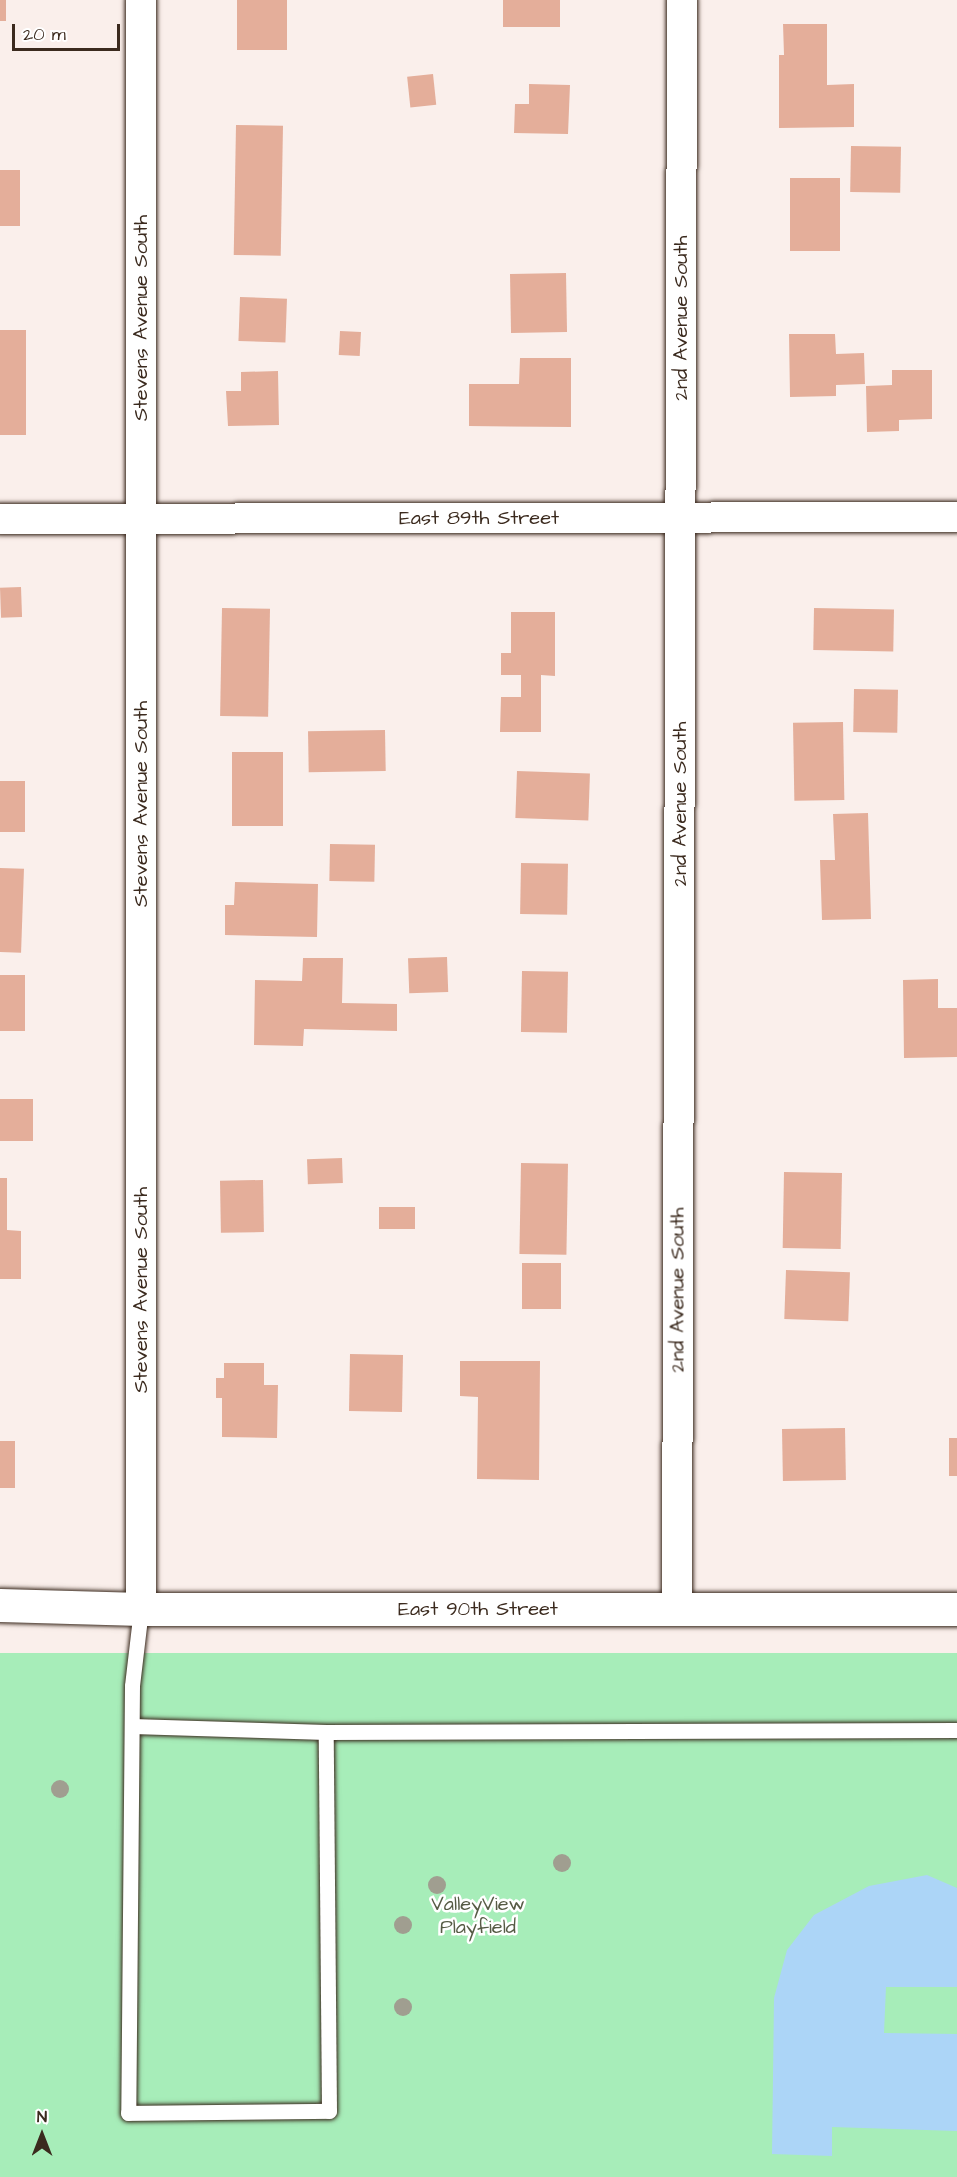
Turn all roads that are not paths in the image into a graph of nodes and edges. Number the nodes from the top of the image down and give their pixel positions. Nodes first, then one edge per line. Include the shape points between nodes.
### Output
1 (141, 0) edge
2 (682, 0) edge
3 (957, 517) edge
4 (681, 518) junction
5 (0, 519) edge
6 (141, 519) junction
7 (0, 1605) edge
8 (141, 1609) junction
9 (677, 1609) junction
10 (957, 1609) edge
11 (132, 1726) junction
12 (957, 1730) edge
13 (326, 1732) junction

1 - 6 street, Stevens Avenue South
2 - 4 street, 2nd Avenue South
3 - 4 street, East 89th Street
4 - 6 street, East 89th Street
4 - 9 street, 2nd Avenue South
5 - 6 street, East 89th Street
6 - 8 street, Stevens Avenue South
7 - 8 street, East 90th Street
8 - 9 street, East 90th Street
8 - 11 lane
9 - 10 street, East 90th Street
11 - 13 lane
11 - 13 lane via 128,2114 329,2111
12 - 13 lane

